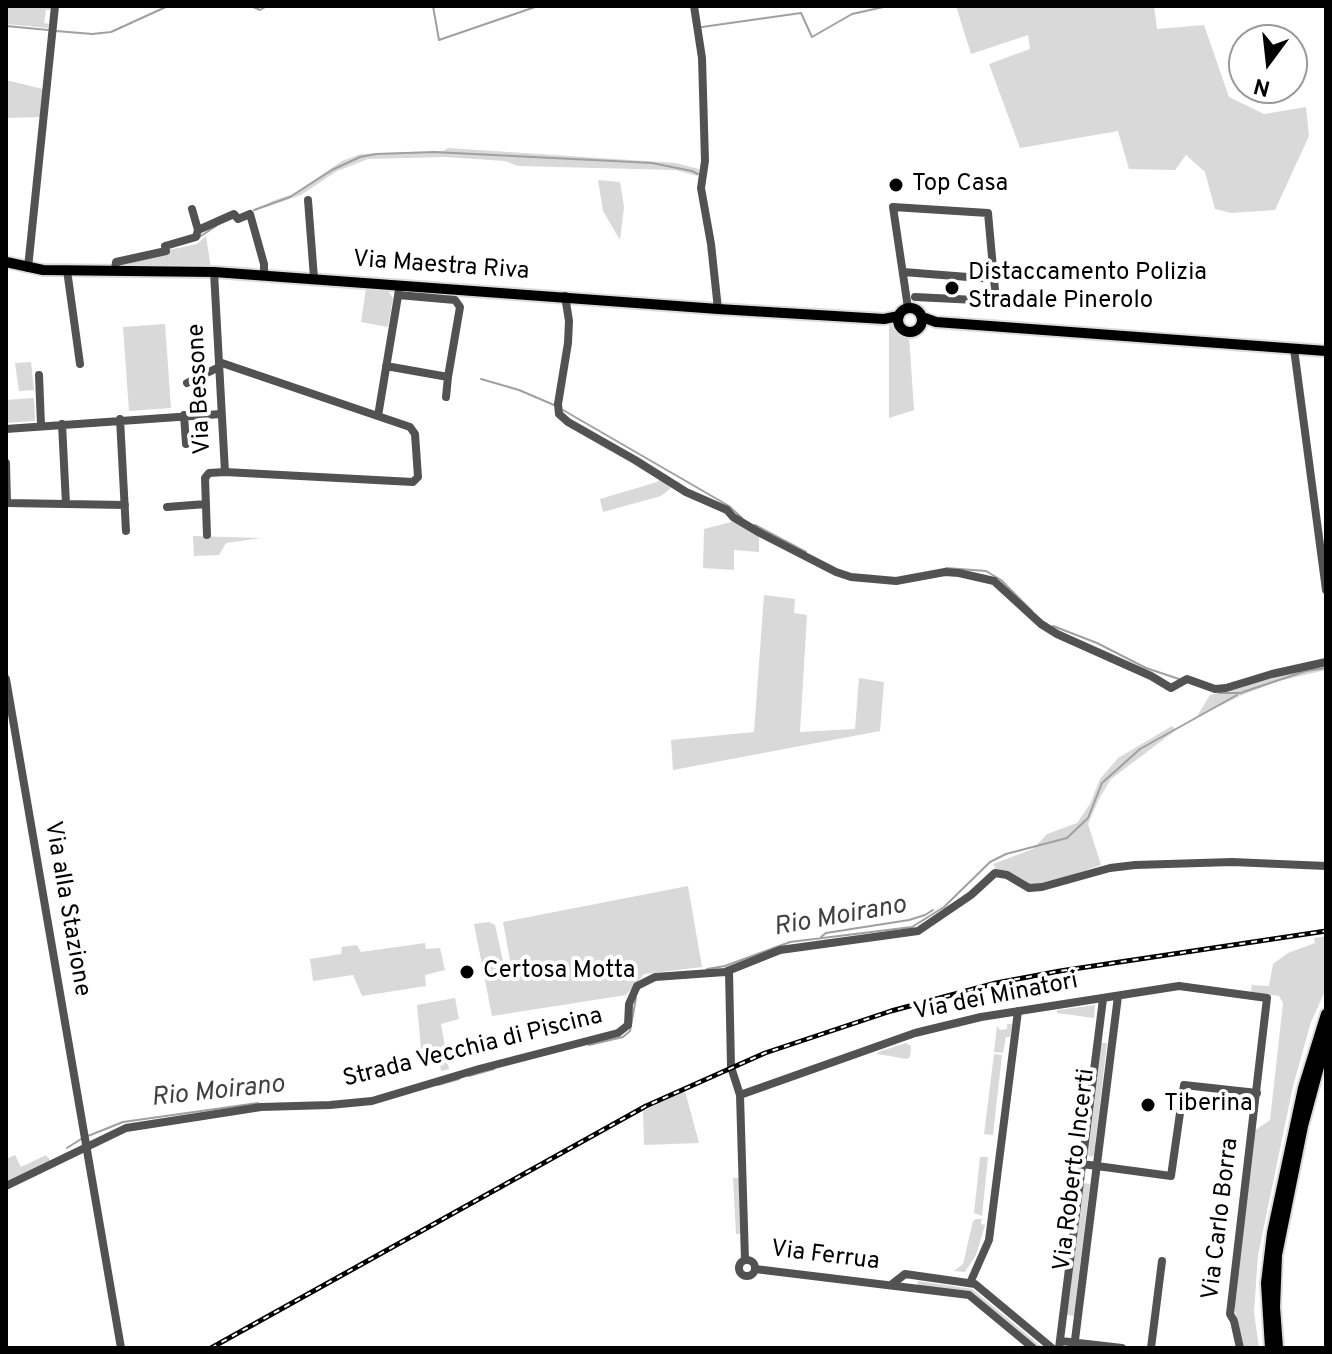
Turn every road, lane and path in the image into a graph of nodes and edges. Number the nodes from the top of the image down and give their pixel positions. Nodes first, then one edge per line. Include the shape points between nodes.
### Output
1 (55, 6) edge
2 (694, 6) edge
3 (308, 200) dead end
4 (192, 209) dead end
5 (198, 230) junction
6 (6, 262) edge
7 (28, 268) junction
8 (115, 269) junction
9 (67, 270) junction
10 (214, 272) junction
11 (903, 272) junction
12 (264, 275) junction
13 (314, 278) junction
14 (994, 279) junction
15 (399, 290) junction
16 (565, 296) junction
17 (915, 297) dead end
18 (718, 309) junction
19 (902, 316) junction
20 (922, 322) junction
21 (1294, 349) junction
22 (1326, 351) edge
23 (80, 364) dead end
24 (219, 365) junction
25 (386, 366) junction
26 (39, 375) dead end
27 (448, 377) junction
28 (187, 383) dead end
29 (446, 397) dead end
30 (221, 414) junction
31 (184, 415) junction
32 (378, 416) junction
33 (120, 419) junction
34 (62, 424) junction
35 (41, 425) junction
36 (6, 429) edge
37 (186, 444) dead end
38 (6, 463) edge
39 (225, 472) junction
40 (66, 504) junction
41 (206, 504) junction
42 (125, 505) junction
43 (167, 507) dead end
44 (126, 531) dead end
45 (207, 535) dead end
46 (1326, 590) edge
47 (1326, 662) edge
48 (6, 679) edge
49 (1326, 866) edge
50 (729, 971) junction
51 (1118, 996) junction
52 (1267, 998) joint
53 (1103, 999) junction
54 (1018, 1011) junction
55 (1326, 1014) edge
56 (1100, 1021) junction
57 (1115, 1022) junction
58 (1326, 1041) edge
59 (1257, 1093) junction
60 (740, 1095) junction
61 (87, 1145) junction
62 (1082, 1164) junction
63 (1096, 1166) junction
64 (6, 1186) edge
65 (1162, 1261) dead end
66 (970, 1283) junction
67 (891, 1285) junction
68 (1041, 1339) junction
69 (1060, 1341) edge
70 (1075, 1345) edge
71 (121, 1348) edge
72 (1033, 1348) edge
73 (1052, 1348) edge
74 (1122, 1348) edge
75 (1151, 1348) edge
76 (1240, 1348) edge
77 (1270, 1348) edge
78 (1278, 1348) edge

1 - 7 street
2 - 18 street via 702,58 701,188
3 - 13 street
4 - 5 street
5 - 8 street, Via Maestra Riva via 196,237 165,246 166,251 116,262
5 - 12 street, Via Maestra Riva via 234,214 238,219 250,214
6 - 7 main road, Via Maestra Riva
7 - 9 main road, Via Maestra Riva
8 - 9 main road, Via Maestra Riva
8 - 10 main road, Via Maestra Riva
9 - 23 street
10 - 12 main road, Via Maestra Riva
10 - 24 street, Via Bessone
11 - 14 street
11 - 14 street via 893,207 988,213
11 - 19 street
12 - 13 main road, Via Maestra Riva
13 - 15 main road, Via Maestra Riva
14 - 17 street via 995,303
15 - 16 main road, Via Maestra Riva
15 - 25 street
15 - 27 street via 455,300 460,307
16 - 18 main road, Via Maestra Riva
16 - 47 street via 568,343 559,414 686,492 836,572 896,581 945,572 994,581 1057,634 1171,688 1184,680 1226,688
18 - 19 main road, Via Maestra Riva
19 - 20 main road via 918,310
19 - 20 main road, Via Maestra Riva via 908,332
20 - 21 main road
21 - 22 main road
21 - 46 street
24 - 28 street
24 - 30 street, Via Bessone
24 - 32 street
25 - 27 street
25 - 32 street
26 - 35 street
27 - 29 street
30 - 31 street
30 - 39 street, Via Bessone
31 - 33 street
31 - 37 street
32 - 39 street via 410,427 415,434 418,477 413,482
33 - 34 street
33 - 42 street
34 - 35 street
34 - 40 street
35 - 36 street
38 - 40 street via 7,503
39 - 41 street, Via Bessone via 206,475
40 - 42 street
41 - 43 street
41 - 45 street, Via Bessone
42 - 44 street
48 - 61 street, Via alla Stazione
49 - 50 street, Strada Vecchia di Piscina via 1135,865 1029,888 995,873 918,931 780,950
50 - 60 street via 731,1067
50 - 61 street, Strada Vecchia di Piscina via 655,977 637,986 628,1025 618,1033 372,1101 261,1107 139,1125
51 - 52 street, Via dei Minatori via 1179,986
51 - 53 street, Via dei Minatori
51 - 57 street, Via Roberto Incerti
52 - 59 street, Via Carlo Borra
53 - 54 street, Via dei Minatori
53 - 56 street, Via Roberto Incerti
54 - 60 street, Via dei Minatori via 915,1033
54 - 66 street via 989,1240
55 - 77 main road via 1303,1088 1272,1233 1266,1283
56 - 57 street
56 - 62 street, Via Roberto Incerti
57 - 63 street, Via Roberto Incerti
58 - 78 main road via 1277,1255
59 - 63 street via 1184,1085 1171,1176
59 - 76 street, Via Carlo Borra via 1230,1314
60 - 67 street, Via Ferrua via 745,1260 741,1273 755,1269
61 - 64 street, Strada Vecchia di Piscina
61 - 71 street, Via alla Stazione
62 - 63 street
62 - 69 street, Via Roberto Incerti
63 - 70 street, Via Roberto Incerti
65 - 75 street
66 - 67 street via 905,1274
66 - 68 street
67 - 72 street, Via Ferrua via 969,1295
68 - 69 street
68 - 73 street
69 - 70 street
70 - 74 street

